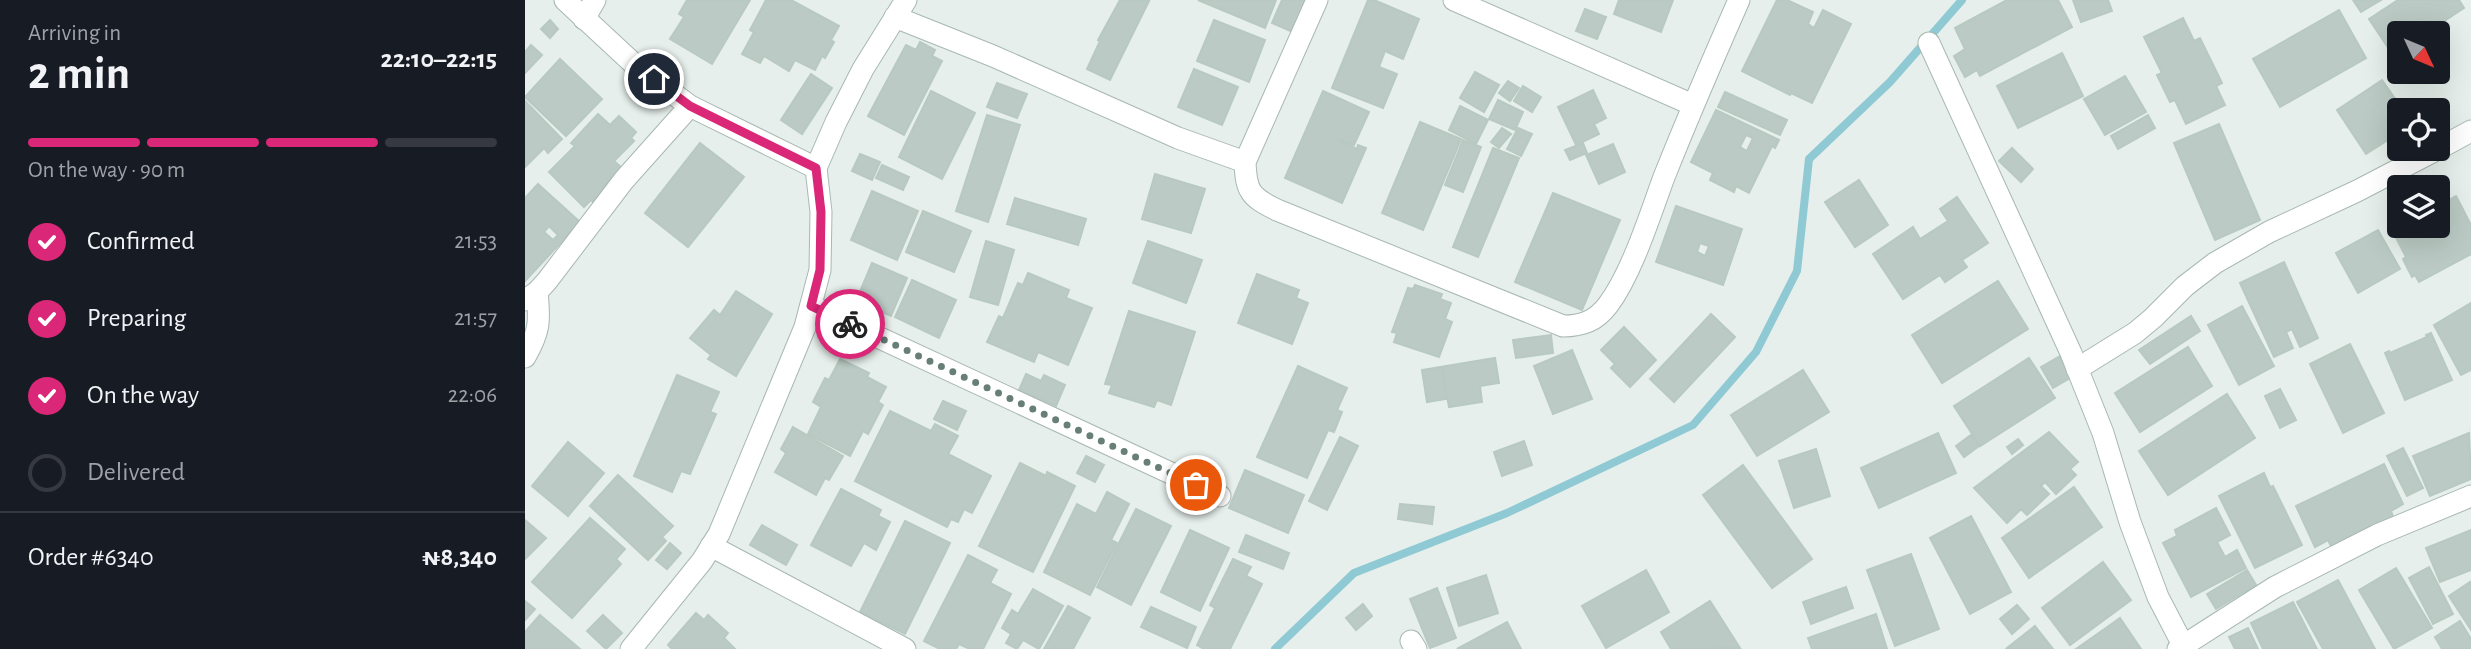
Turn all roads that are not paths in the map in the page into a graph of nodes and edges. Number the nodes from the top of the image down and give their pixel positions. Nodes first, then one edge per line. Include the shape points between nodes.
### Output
1 (565, 0) edge
2 (596, 0) edge
3 (1317, 0) edge
4 (1454, 0) edge
5 (1739, 0) edge
6 (901, 9) edge
7 (584, 19) junction
8 (1929, 43) dead end
9 (1693, 105) junction
10 (690, 106) junction
11 (2471, 131) edge
12 (2450, 142) edge
13 (2415, 161) edge
14 (1245, 162) junction
15 (816, 168) junction
16 (531, 296) edge
17 (811, 306) junction
18 (525, 356) edge
19 (2077, 369) junction
20 (1220, 496) dead end
21 (2471, 496) edge
22 (711, 547) junction
23 (2181, 647) edge
24 (631, 649) edge
25 (905, 649) edge

1 - 7 street
2 - 7 street
3 - 14 street
4 - 9 street
5 - 9 street
6 - 14 street via 993,56 1178,138
6 - 15 street via 857,79
7 - 10 street
8 - 19 street
9 - 14 street via 1615,293 1590,323 1575,326 1563,326 1263,204 1246,184
10 - 15 street
10 - 16 street
11 - 12 street
13 - 19 street via 2215,263 2135,333
15 - 17 street via 820,270
16 - 18 street via 540,324
17 - 20 street
17 - 22 street
19 - 23 street via 2158,597
21 - 23 street via 2377,535 2275,587
22 - 24 street
22 - 25 street

